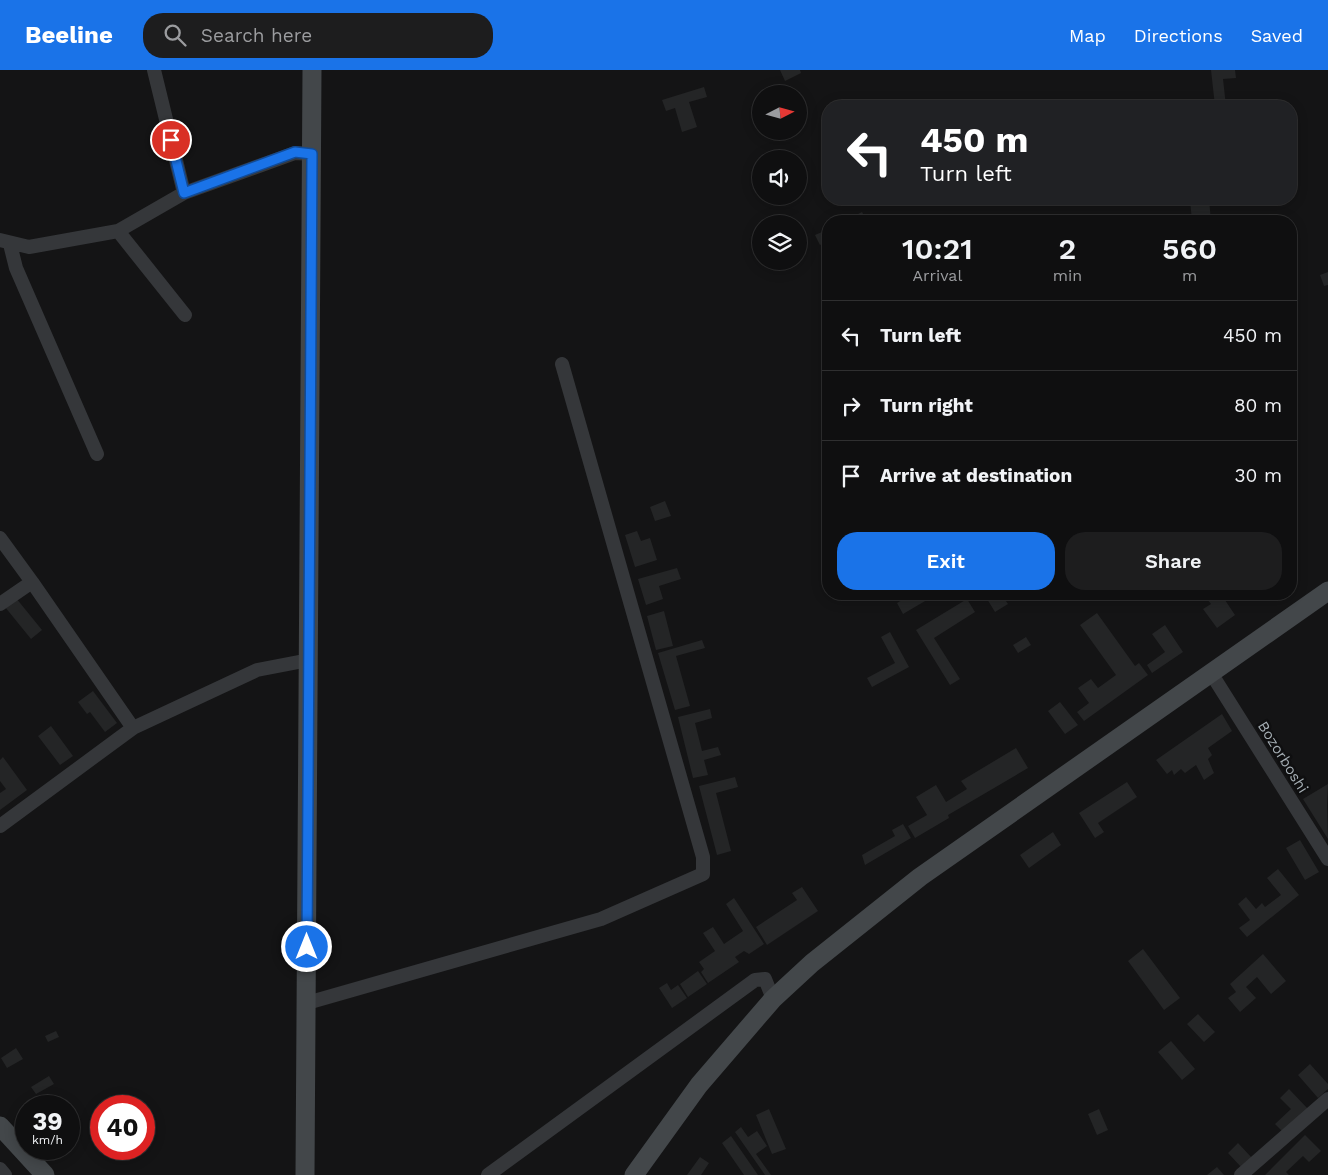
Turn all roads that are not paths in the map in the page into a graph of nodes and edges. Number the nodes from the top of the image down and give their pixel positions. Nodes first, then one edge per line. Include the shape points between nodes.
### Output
1 (154, 70) edge
2 (312, 70) edge
3 (312, 154) junction
4 (184, 193) junction
5 (118, 231) junction
6 (5, 242) edge
7 (185, 315) dead end
8 (562, 364) dead end
9 (97, 454) dead end
10 (0, 538) edge
11 (32, 582) junction
12 (1328, 590) edge
13 (0, 604) edge
14 (309, 660) junction
15 (1211, 673) junction
16 (133, 728) junction
17 (0, 826) edge
18 (1328, 859) edge
19 (773, 999) junction
20 (307, 1002) junction
21 (1328, 1099) edge
22 (0, 1126) edge
23 (0, 1169) edge
24 (6, 1175) edge
25 (46, 1175) edge
26 (305, 1175) edge
27 (488, 1175) edge
28 (634, 1175) edge
29 (1241, 1175) edge

1 - 4 street
2 - 3 street
3 - 4 street via 295,152
3 - 14 street
4 - 5 street
5 - 6 street via 30,247
5 - 7 street
6 - 9 street
8 - 20 street via 703,857 703,874 601,919
10 - 11 street
11 - 13 street
11 - 16 street
12 - 15 street
14 - 16 street via 257,670
14 - 20 street
15 - 18 street, Bozorboshi
15 - 19 street via 920,877 812,963
16 - 17 street
19 - 27 street via 765,979 755,980
19 - 28 street via 699,1085
20 - 26 street
21 - 29 street
22 - 25 street
23 - 24 street

